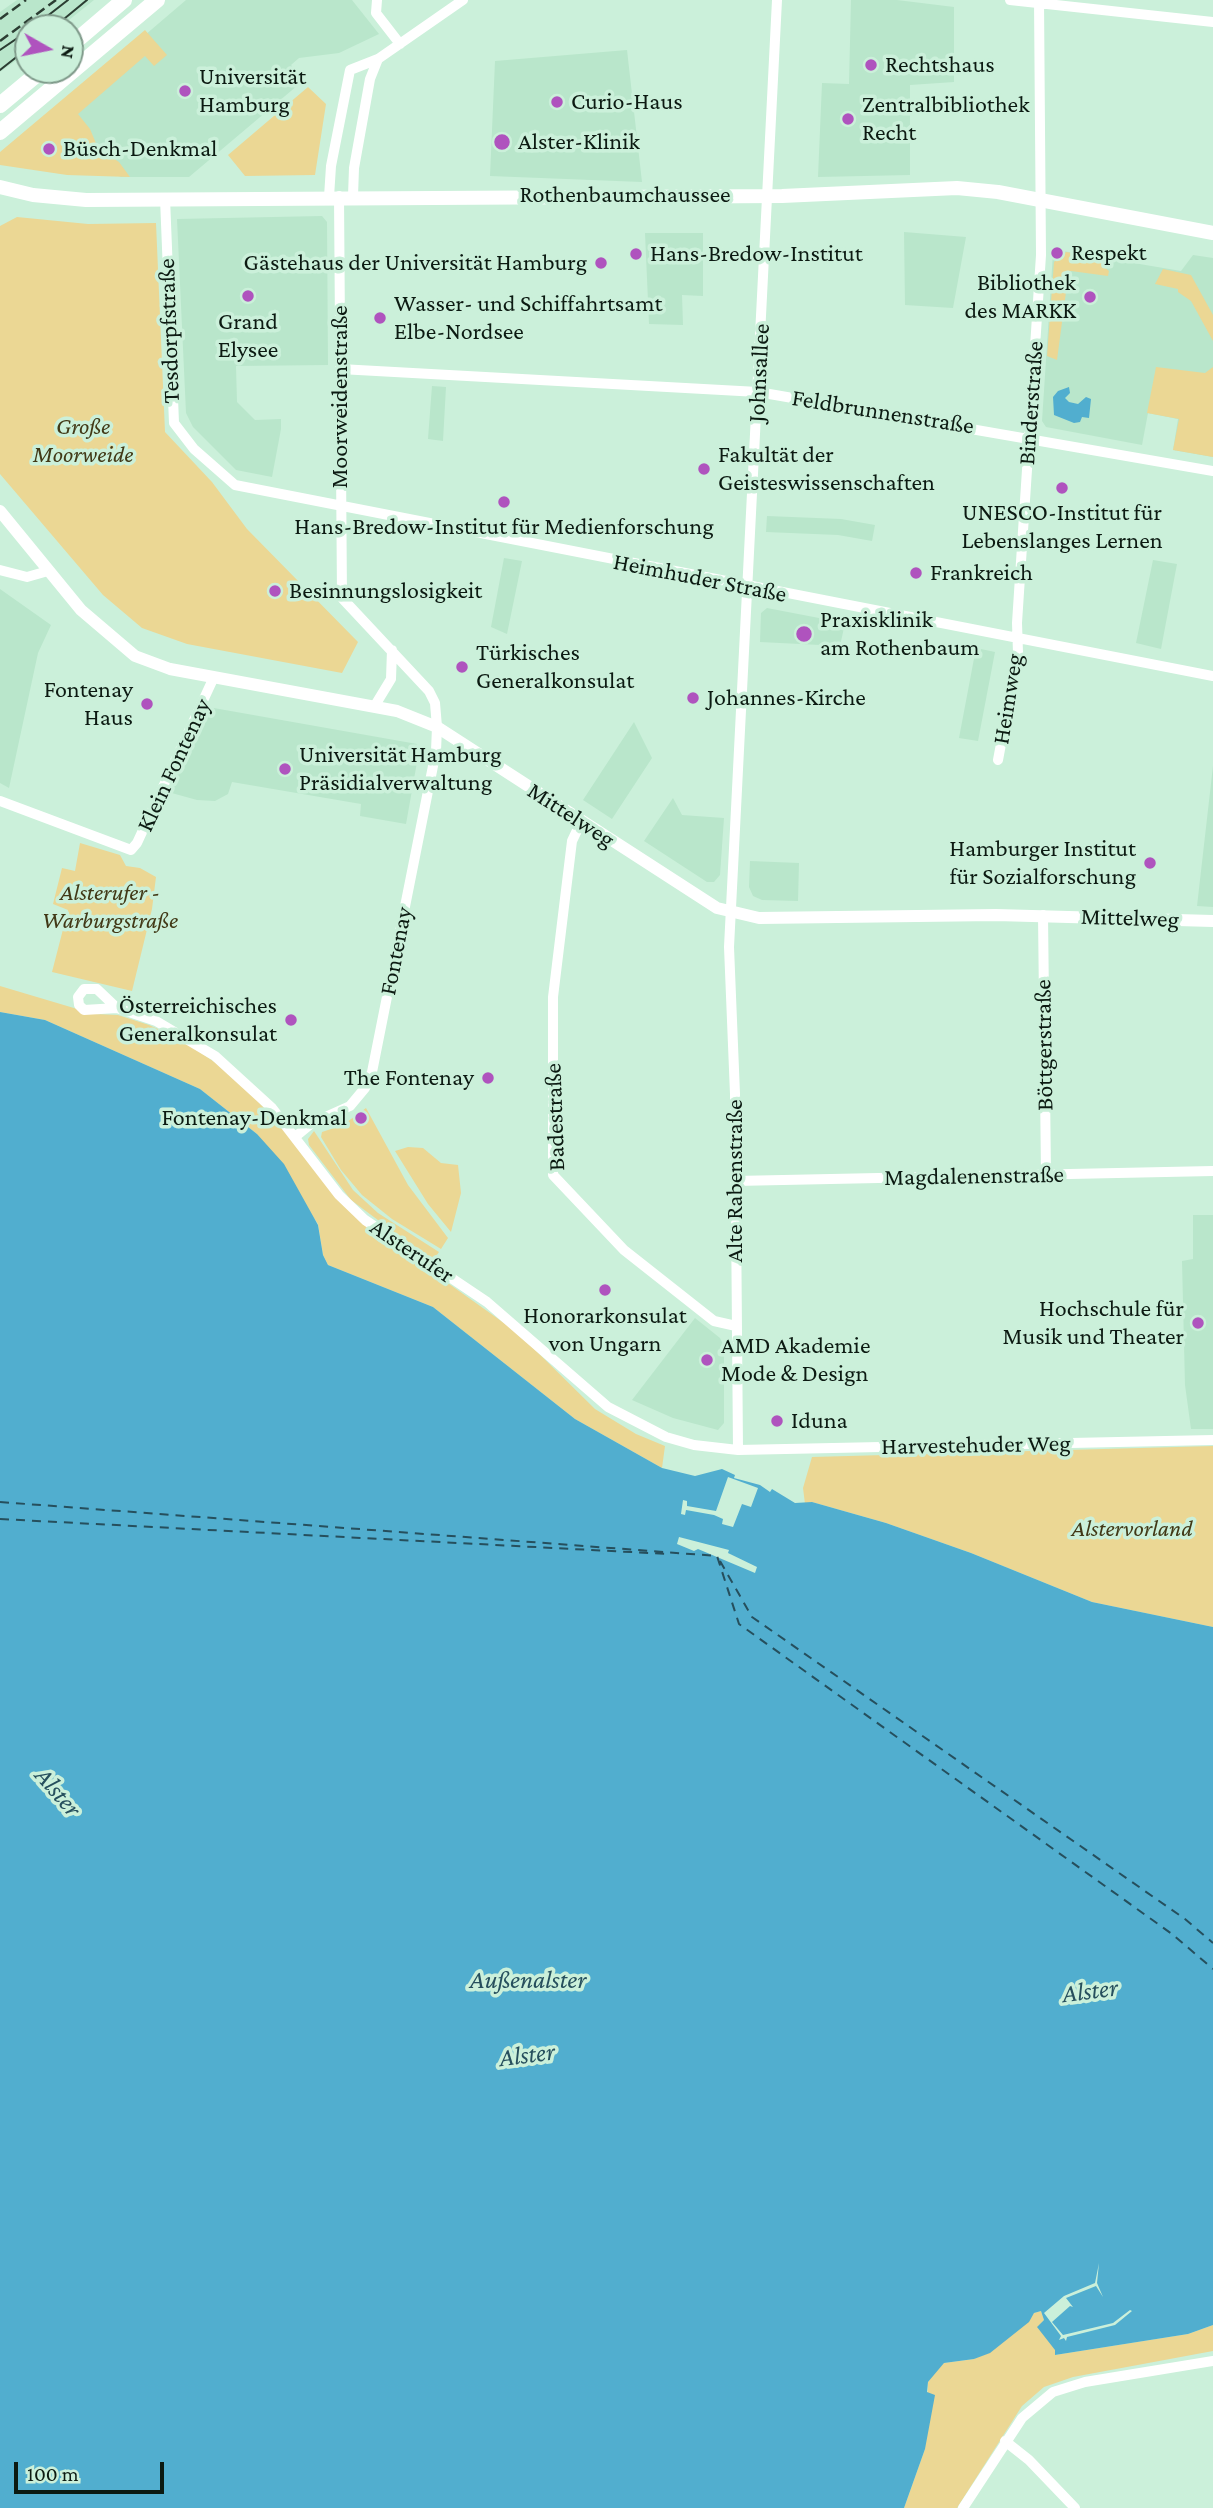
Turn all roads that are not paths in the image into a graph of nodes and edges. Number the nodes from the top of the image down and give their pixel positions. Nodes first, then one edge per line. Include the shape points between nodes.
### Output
1 (124, 0) edge
2 (157, 0) edge
3 (377, 0) edge
4 (463, 0) edge
5 (777, 0) edge
6 (1010, 0) edge
7 (1039, 1) edge
8 (1213, 22) edge
9 (84, 34) edge
10 (400, 44) junction
11 (378, 59) junction
12 (25, 84) edge
13 (0, 104) edge
14 (0, 132) edge
15 (0, 187) edge
16 (33, 195) junction
17 (768, 195) junction
18 (0, 197) edge
19 (340, 197) junction
20 (165, 198) junction
21 (1042, 200) junction
22 (1213, 233) edge
23 (340, 369) junction
24 (758, 391) junction
25 (1029, 437) junction
26 (1213, 471) edge
27 (270, 494) joint
28 (340, 507) junction
29 (0, 511) edge
30 (0, 570) edge
31 (48, 571) junction
32 (749, 588) junction
33 (1017, 638) junction
34 (393, 650) junction
35 (1213, 676) edge
36 (215, 677) junction
37 (374, 707) junction
38 (437, 727) junction
39 (998, 760) dead end
40 (0, 801) edge
41 (581, 821) junction
42 (731, 913) junction
43 (1043, 915) junction
44 (1213, 921) edge
45 (117, 1008) dead end
46 (296, 1138) junction
47 (1213, 1171) edge
48 (1046, 1174) junction
49 (735, 1181) junction
50 (736, 1326) junction
51 (1213, 1440) edge
52 (738, 1450) junction
53 (1213, 2361) edge
54 (1005, 2441) junction
55 (963, 2508) edge
56 (1075, 2508) edge

1 - 9 main road
2 - 14 main road
3 - 10 street via 376,13
4 - 10 street, Moorweidenstraße
5 - 17 street, Johnsallee
6 - 7 street
7 - 8 street
7 - 21 street, Binderstraße
10 - 11 street, Moorweidenstraße
11 - 19 street, Moorweidenstraße via 370,79 354,168
11 - 19 street, Moorweidenstraße via 350,70 347,77
12 - 13 main road
15 - 16 main road, Rothenbaumchaussee
16 - 18 main road, Rothenbaumchaussee
16 - 20 main road, Rothenbaumchaussee via 86,200
17 - 19 main road, Rothenbaumchaussee
17 - 21 main road, Rothenbaumchaussee via 957,188
17 - 24 street, Johnsallee
19 - 20 main road, Rothenbaumchaussee
19 - 23 street, Moorweidenstraße
20 - 27 street, Tesdorpfstraße via 174,423 228,481
21 - 22 main road, Rothenbaumchaussee
21 - 25 street, Binderstraße
23 - 24 street, Feldbrunnenstraße
23 - 28 street, Moorweidenstraße
24 - 25 street, Feldbrunnenstraße
24 - 32 street, Johnsallee
25 - 26 street, Feldbrunnenstraße
25 - 33 street, Binderstraße
27 - 28 street, Heimhuder Straße
28 - 32 street, Heimhuder Straße
28 - 34 street, Moorweidenstraße via 342,598
29 - 31 street, Mittelweg
30 - 31 street via 27,577
31 - 36 street, Mittelweg via 102,630 135,656 170,669
32 - 33 street, Heimhuder Straße
32 - 42 street, Johnsallee
33 - 35 street, Heimhuder Straße
33 - 39 street, Heimweg
34 - 37 street via 391,679
34 - 38 street via 434,698
36 - 37 street, Mittelweg
36 - 40 street, Klein Fontenay via 131,850
37 - 38 street, Mittelweg
38 - 41 street, Mittelweg
38 - 46 street, Fontenay via 372,1072 350,1107 312,1123
41 - 42 street, Mittelweg via 701,900
41 - 50 street, Badestraße via 572,841 554,995 552,1168 556,1181 624,1250 714,1321
42 - 43 street, Mittelweg via 759,918
42 - 49 street, Alte Rabenstraße
43 - 44 street, Mittelweg
43 - 48 street, Böttgerstraße
45 - 46 street, Alsterufer via 156,1021 215,1056 256,1091
46 - 52 street, Alsterufer via 339,1195 365,1220 487,1303 608,1407 666,1437 694,1446
47 - 48 street, Magdalenenstraße
48 - 49 street, Magdalenenstraße
49 - 50 street, Alte Rabenstraße
50 - 52 street, Alte Rabenstraße
51 - 52 street, Harvestehuder Weg
53 - 54 street via 1085,2382 1053,2392 1030,2408
54 - 55 street
54 - 56 street

